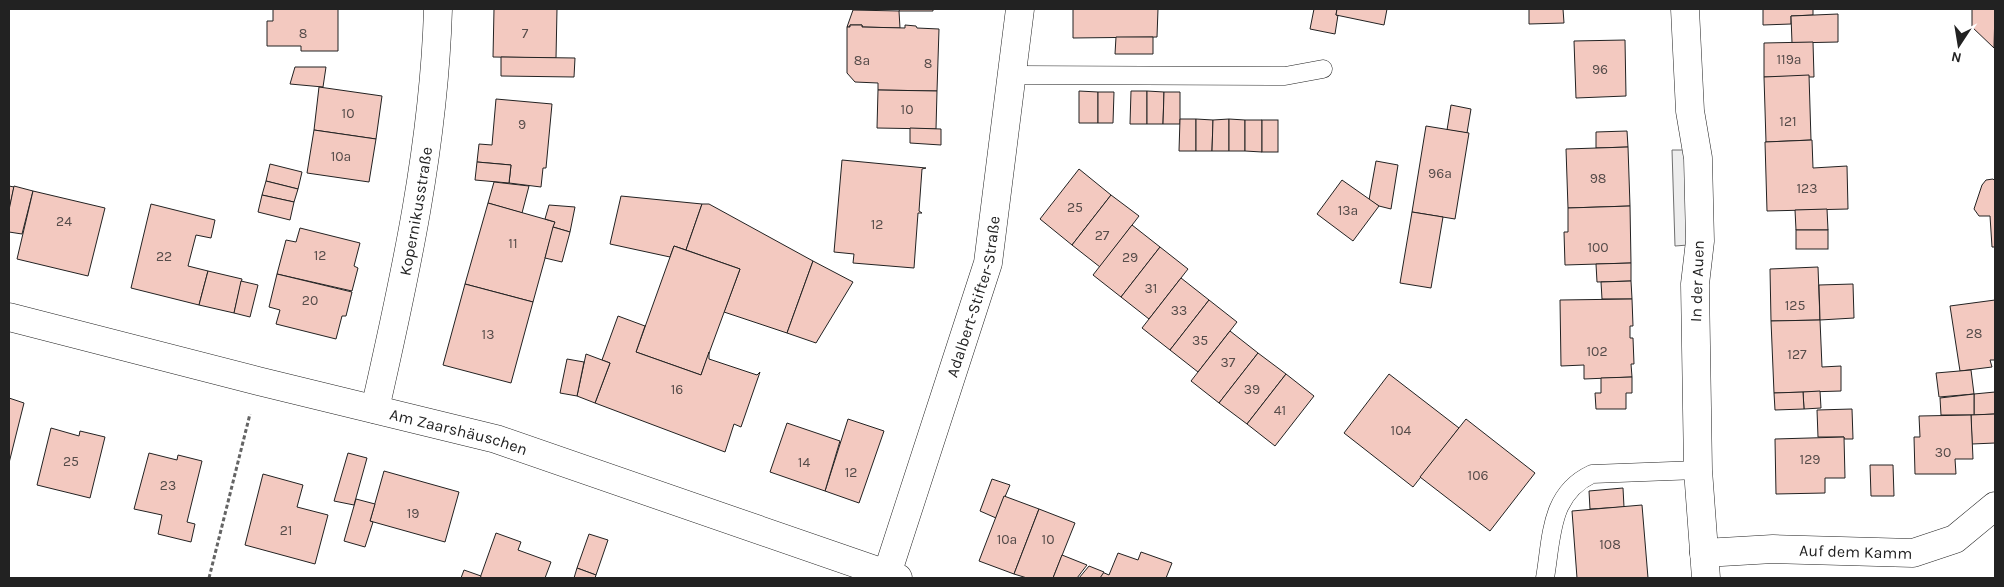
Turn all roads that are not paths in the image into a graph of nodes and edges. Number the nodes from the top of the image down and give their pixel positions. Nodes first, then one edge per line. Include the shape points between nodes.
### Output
1 (438, 9) edge
2 (1020, 9) edge
3 (1685, 9) edge
4 (1323, 69) dead end
5 (1010, 75) junction
6 (9, 317) edge
7 (375, 409) junction
8 (1698, 470) junction
9 (1995, 507) edge
10 (1705, 566) edge
11 (893, 576) edge
12 (1545, 578) edge

1 - 7 street, Kopernikusstraße via 427,148 408,268
2 - 5 street, Adalbert-Stifter-Straße
3 - 8 street, In der Auen via 1690,111 1698,158 1700,242 1695,284
4 - 5 lane via 1284,76
5 - 11 street, Adalbert-Stifter-Straße via 988,263
6 - 7 street, Am Zaarshäuschen
7 - 11 street, Am Zaarshäuschen via 496,439
8 - 10 street, In der Auen
8 - 12 lane via 1592,474 1579,480 1556,509
9 - 10 street, Auf dem Kamm via 1956,539 1913,553 1773,549

